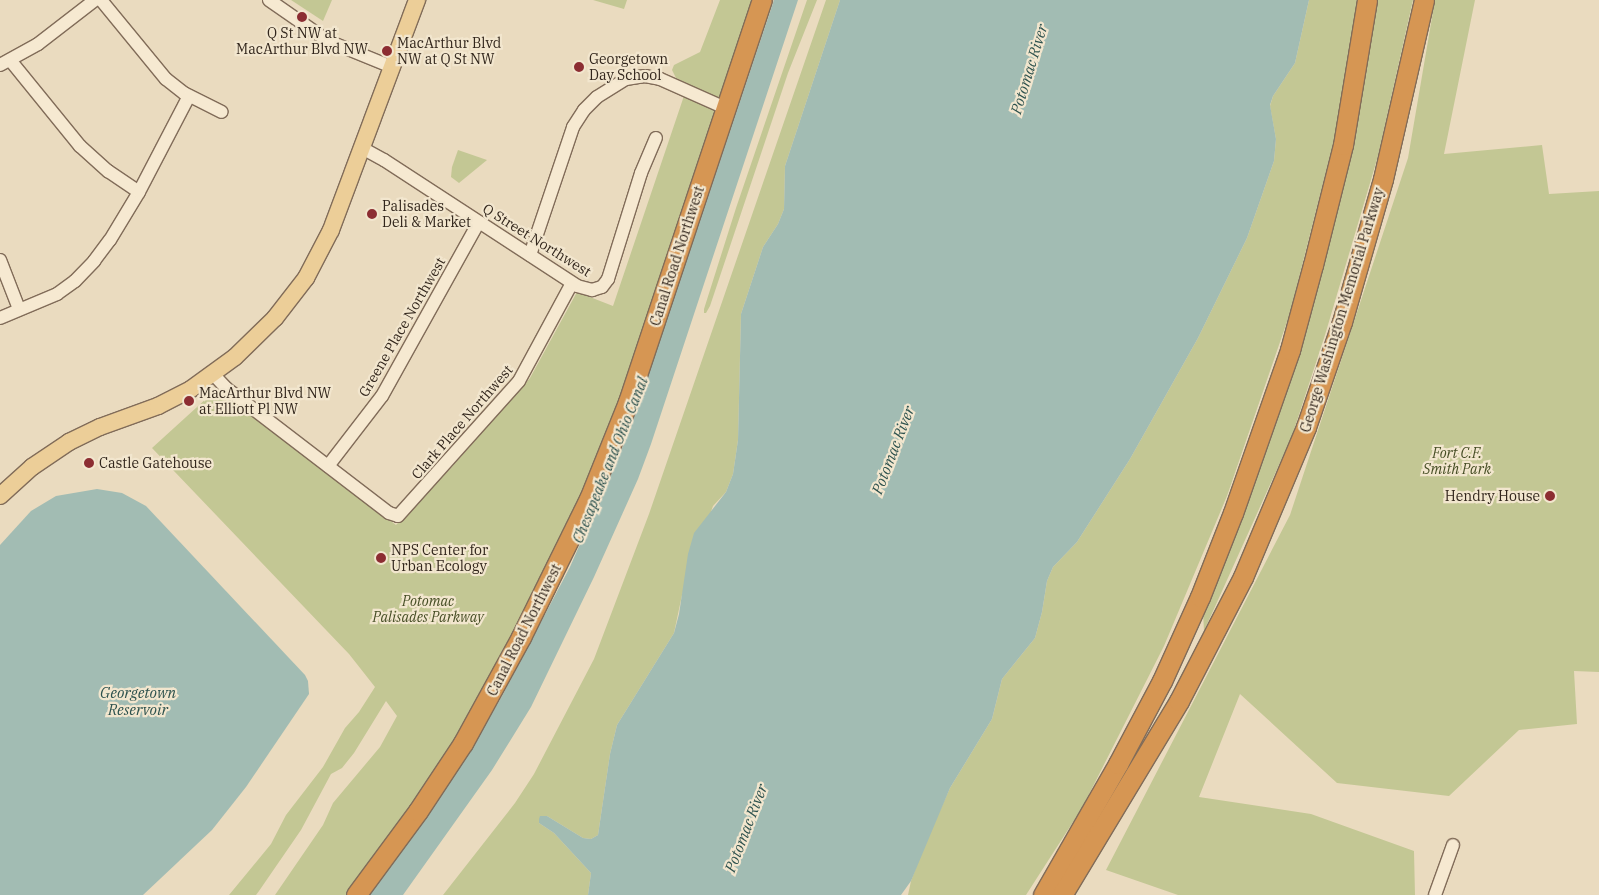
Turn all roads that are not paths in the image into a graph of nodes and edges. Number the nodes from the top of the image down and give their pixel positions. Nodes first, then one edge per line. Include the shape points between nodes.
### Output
1 (96, 0) edge
2 (101, 0) edge
3 (269, 0) edge
4 (417, 0) edge
5 (762, 0) edge
6 (1367, 0) edge
7 (1424, 0) edge
8 (5, 62) edge
9 (392, 66) junction
10 (189, 96) junction
11 (725, 108) junction
12 (222, 112) dead end
13 (656, 138) dead end
14 (362, 148) junction
15 (139, 192) junction
16 (478, 222) junction
17 (530, 255) junction
18 (0, 260) edge
19 (572, 283) junction
20 (19, 309) junction
21 (0, 318) edge
22 (213, 374) junction
23 (328, 466) junction
24 (0, 496) edge
25 (1453, 845) dead end
26 (356, 895) edge
27 (1043, 895) edge
28 (1062, 895) edge
29 (1435, 895) edge

1 - 8 street via 43,41
2 - 10 street via 152,66
3 - 9 street via 328,41
4 - 9 main road
5 - 11 highway, Canal Road Northwest
6 - 27 highway via 1343,145 1313,264 1290,350 1233,513 1162,680
7 - 28 highway, George Washington Memorial Parkway via 1383,178 1342,322 1306,427 1243,577 1179,701
8 - 15 street via 80,146
9 - 14 main road
10 - 12 street
10 - 15 street
11 - 17 street via 646,76 626,79 597,97 574,127
11 - 26 highway, Canal Road Northwest via 628,402 578,522 521,637 459,749
13 - 19 street, Q Street Northwest via 641,173 605,285 596,289
14 - 16 street, Q Street Northwest
14 - 22 main road via 332,230 303,282 267,328
15 - 20 street via 110,240 85,271 57,294
16 - 17 street, Q Street Northwest
16 - 23 street, Greene Place Northwest via 382,396
17 - 19 street, Q Street Northwest
18 - 20 street
19 - 23 street, Clark Place Northwest via 516,386 403,513 398,516 391,514
20 - 21 street
22 - 23 street via 226,388
22 - 24 main road via 166,402 69,442 32,466
25 - 29 street

